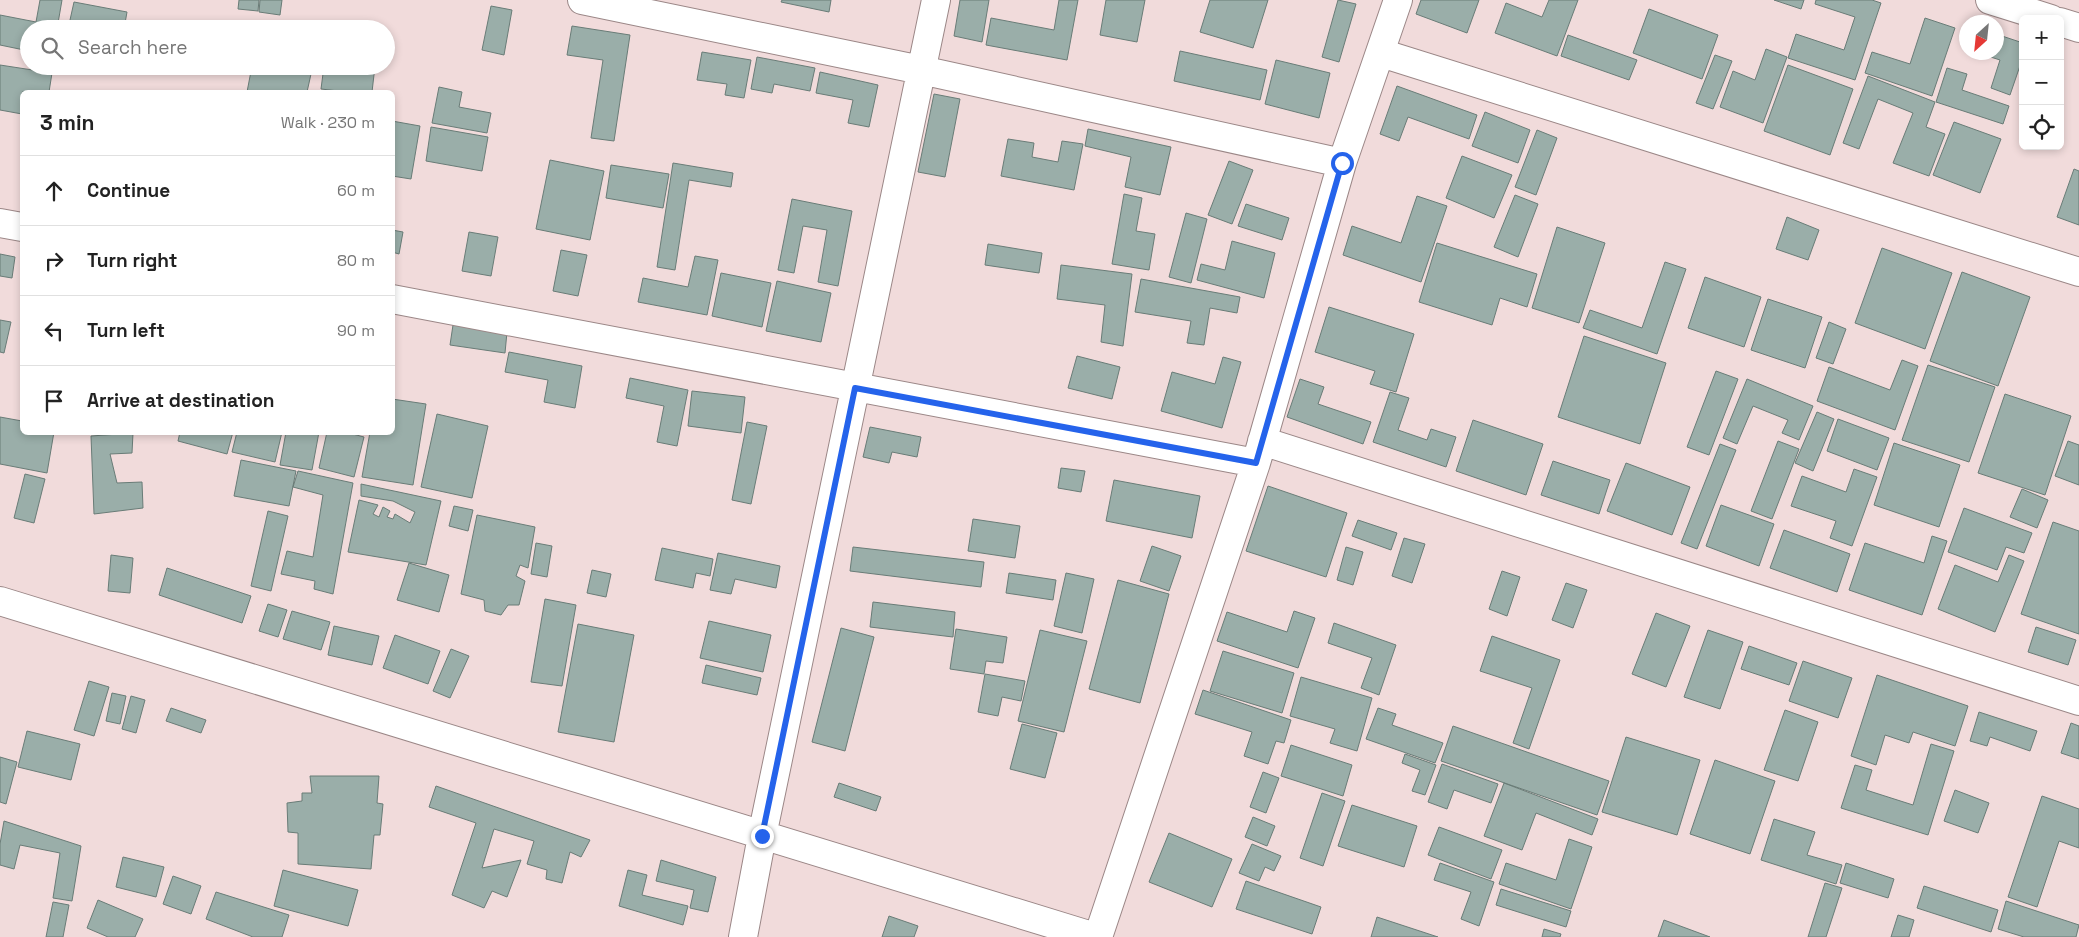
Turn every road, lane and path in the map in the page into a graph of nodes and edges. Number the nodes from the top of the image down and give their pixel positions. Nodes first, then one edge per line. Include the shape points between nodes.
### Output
1 (582, 0) edge
2 (936, 0) edge
3 (1398, 0) edge
4 (1990, 0) edge
5 (2038, 15) edge
6 (2064, 23) edge
7 (2079, 28) edge
8 (1381, 53) junction
9 (921, 70) junction
10 (1342, 163) junction
11 (0, 222) edge
12 (20, 227) edge
13 (2079, 272) edge
14 (395, 300) edge
15 (855, 388) junction
16 (1259, 452) junction
17 (0, 601) edge
18 (2079, 701) edge
19 (762, 836) junction
20 (743, 937) edge
21 (1096, 937) edge

1 - 9 street
2 - 9 street
3 - 8 street
4 - 5 street
6 - 7 street
8 - 10 street
8 - 13 street
9 - 10 street
9 - 15 street
10 - 16 street
11 - 12 street
14 - 15 street
15 - 16 street
15 - 19 street
16 - 18 street
16 - 21 street
17 - 19 street
19 - 20 street
19 - 21 street

